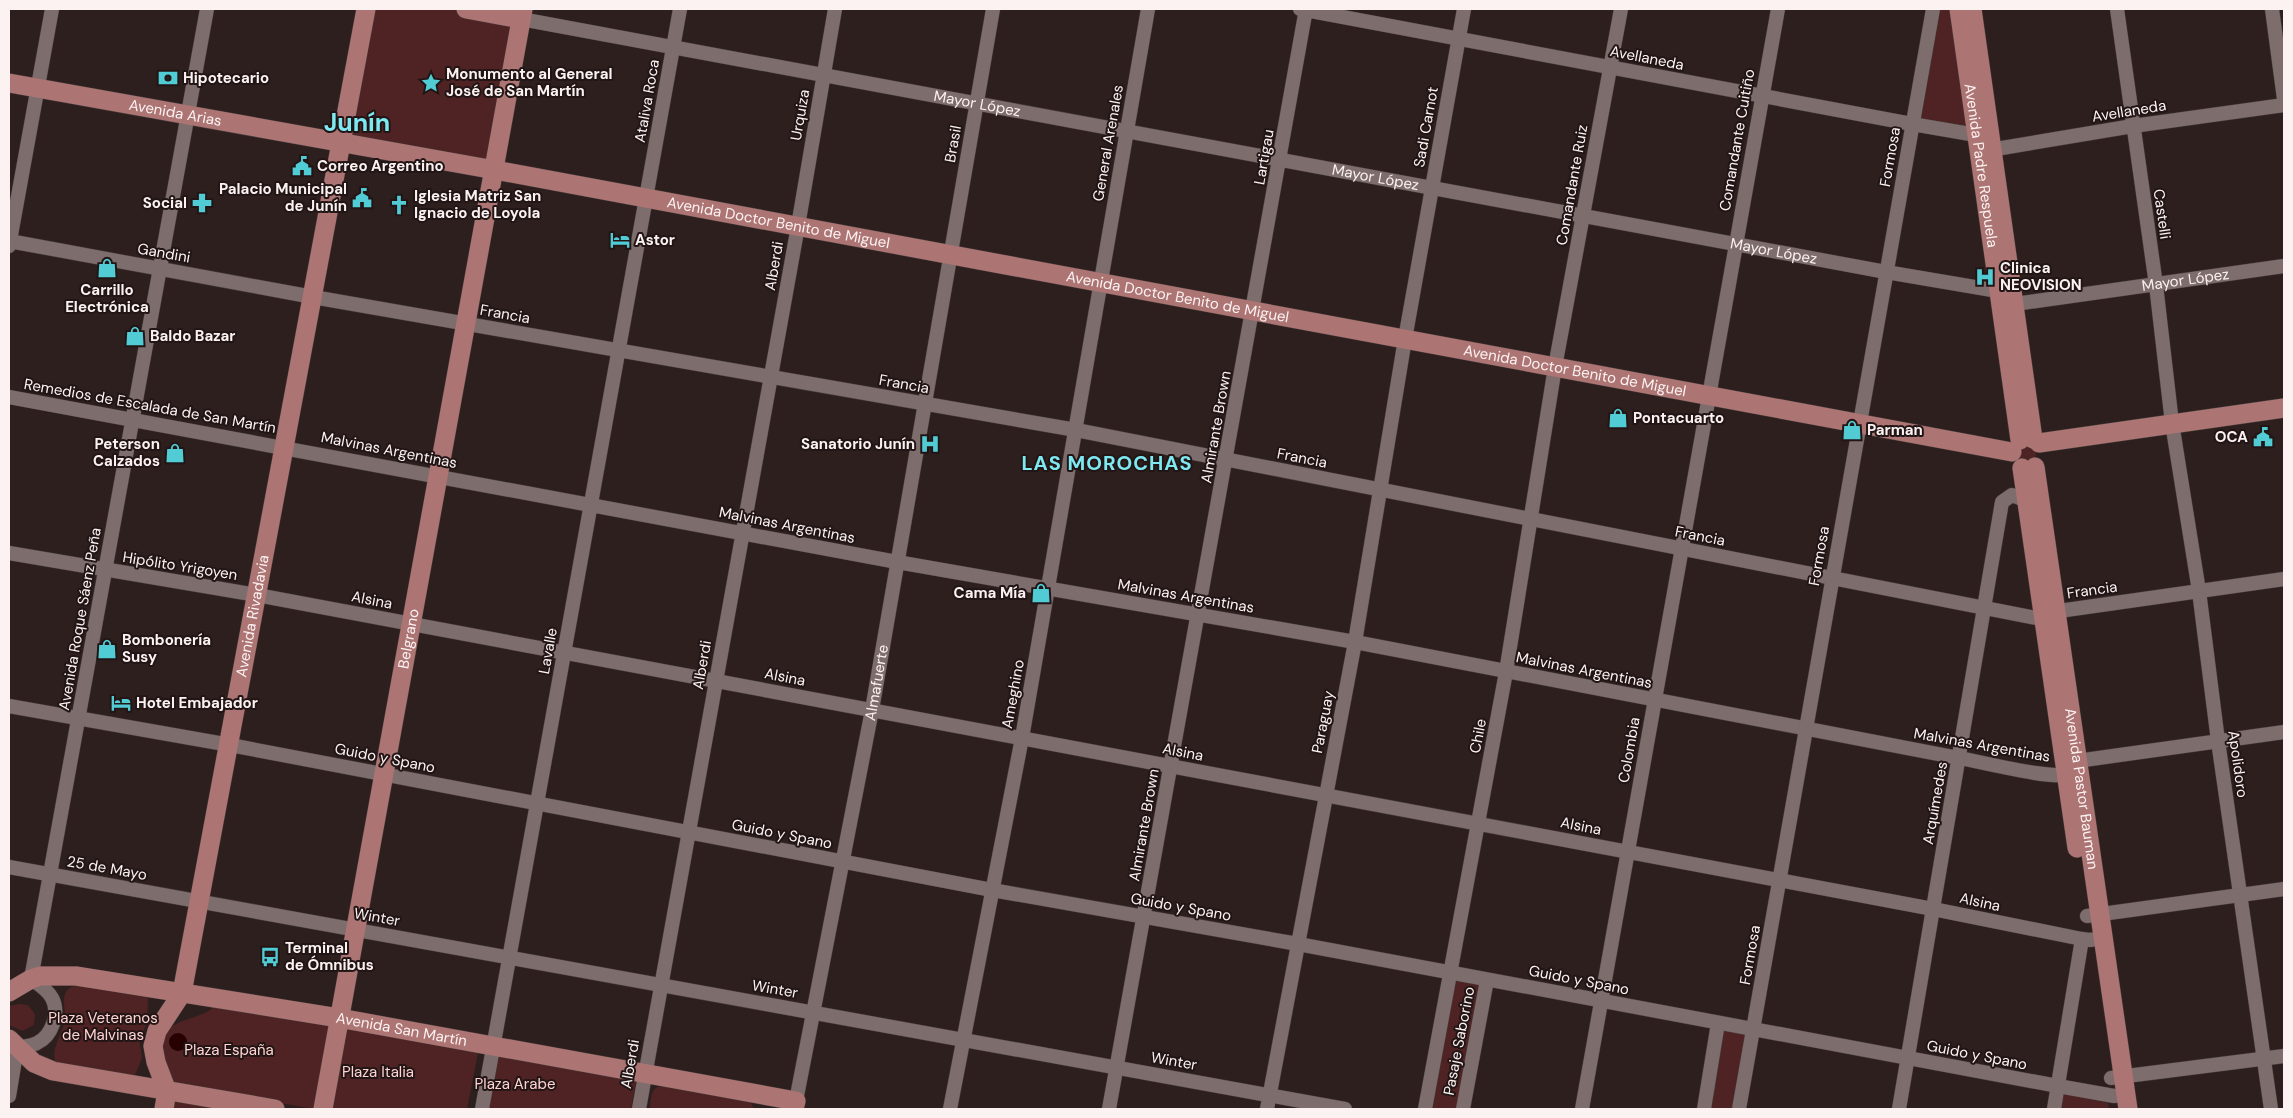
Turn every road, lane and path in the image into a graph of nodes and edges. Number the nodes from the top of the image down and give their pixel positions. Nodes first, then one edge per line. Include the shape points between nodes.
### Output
1 (52, 9) edge
2 (207, 9) edge
3 (366, 9) edge
4 (466, 9) edge
5 (680, 9) edge
6 (835, 9) edge
7 (993, 9) edge
8 (1148, 9) edge
9 (1304, 9) edge
10 (1464, 9) edge
11 (1621, 9) edge
12 (1778, 9) edge
13 (1933, 9) edge
14 (1959, 9) edge
15 (1972, 9) edge
16 (2117, 9) edge
17 (2272, 9) edge
18 (522, 14) edge
19 (1458, 39) junction
20 (673, 47) junction
21 (1610, 67) junction
22 (823, 75) junction
23 (9, 83) edge
24 (38, 89) junction
25 (1762, 96) junction
26 (2284, 99) edge
27 (976, 104) junction
28 (2284, 105) edge
29 (188, 116) junction
30 (1912, 124) junction
31 (2133, 126) junction
32 (1126, 131) junction
33 (1984, 142) junction
34 (340, 144) junction
35 (1280, 160) junction
36 (495, 170) junction
37 (1432, 188) junction
38 (646, 198) junction
39 (1583, 216) junction
40 (798, 226) junction
41 (9, 243) edge
42 (1735, 244) junction
43 (950, 255) junction
44 (2284, 266) edge
45 (160, 269) junction
46 (1886, 272) junction
47 (1099, 282) junction
48 (2156, 284) junction
49 (2006, 296) junction
50 (313, 297) junction
51 (1253, 311) junction
52 (466, 324) junction
53 (1405, 339) junction
54 (619, 350) junction
55 (1555, 367) junction
56 (771, 377) junction
57 (1708, 396) junction
58 (9, 397) edge
59 (924, 404) junction
60 (2284, 408) edge
61 (132, 420) junction
62 (2284, 421) edge
63 (1859, 424) junction
64 (2173, 429) junction
65 (1076, 430) junction
66 (285, 448) junction
67 (2029, 452) junction
68 (1226, 460) junction
69 (438, 476) junction
70 (1380, 490) junction
71 (2027, 501) junction
72 (591, 505) junction
73 (1530, 519) junction
74 (743, 533) junction
75 (1681, 549) junction
76 (9, 554) edge
77 (898, 562) junction
78 (105, 571) junction
79 (1832, 578) junction
80 (2284, 579) edge
81 (1048, 588) junction
82 (2199, 591) junction
83 (257, 595) junction
84 (1984, 608) junction
85 (1198, 615) junction
86 (2051, 615) junction
87 (411, 624) junction
88 (1355, 642) junction
89 (564, 653) junction
90 (1506, 672) junction
91 (716, 681) junction
92 (1654, 700) junction
93 (9, 706) edge
94 (872, 710) junction
95 (78, 718) junction
96 (1806, 729) junction
97 (2284, 732) edge
98 (1022, 738) junction
99 (2218, 741) junction
100 (230, 745) junction
101 (1959, 758) junction
102 (1171, 766) junction
103 (2072, 768) junction
104 (384, 774) junction
105 (1325, 795) junction
106 (537, 805) junction
107 (1478, 824) junction
108 (689, 832) junction
109 (1627, 851) junction
110 (842, 862) junction
111 (9, 867) edge
112 (50, 874) junction
113 (1779, 880) junction
114 (2284, 889) edge
115 (992, 890) junction
116 (2241, 896) junction
117 (199, 902) junction
118 (1933, 909) junction
119 (2093, 916) junction
120 (1144, 917) junction
121 (355, 930) junction
122 (2092, 939) junction
123 (1298, 944) junction
124 (509, 958) junction
125 (1450, 972) junction
126 (31, 979) junction
127 (1487, 980) junction
128 (661, 985) junction
129 (9, 992) edge
130 (182, 993) junction
131 (1601, 1001) junction
132 (813, 1012) junction
133 (339, 1018) junction
134 (1718, 1023) junction
135 (1753, 1029) junction
136 (963, 1040) junction
137 (13, 1044) edge
138 (493, 1046) junction
139 (2284, 1056) edge
140 (1908, 1058) junction
141 (2264, 1058) junction
142 (1116, 1067) junction
143 (645, 1073) junction
144 (2058, 1086) junction
145 (2120, 1094) edge
146 (1269, 1095) junction
147 (9, 1096) edge
148 (165, 1100) edge
149 (795, 1105) edge
150 (275, 1109) edge
151 (323, 1109) edge
152 (482, 1109) edge
153 (639, 1109) edge
154 (950, 1109) edge
155 (1108, 1109) edge
156 (1267, 1109) edge
157 (1345, 1109) edge
158 (1424, 1109) edge
159 (1463, 1109) edge
160 (1582, 1109) edge
161 (1704, 1109) edge
162 (1739, 1109) edge
163 (1899, 1109) edge
164 (2054, 1109) edge
165 (2271, 1109) edge

1 - 24 street
2 - 29 street, Avenida Roque Sáenz Peña
3 - 34 main road, Avenida Rivadavia
4 - 18 main road, Mayor López
5 - 20 street, Ataliva Roca
6 - 22 street, Urquiza
7 - 27 street, Brasil
8 - 32 street, General Arenales
9 - 19 street, Avellaneda
9 - 35 street, Lartigau
10 - 19 street, Sadi Carnot
11 - 21 street, Comandante Ruiz
12 - 25 street, Comandante Cuitiño
13 - 30 street, Formosa
14 - 33 main road, Avenida Padre Respuela
15 - 33 main road, Avenida Padre Respuela
16 - 31 street, Castelli
17 - 26 street
18 - 20 street, Mayor López
18 - 36 main road, Belgrano
19 - 21 street, Avellaneda
19 - 37 street, Sadi Carnot
20 - 22 street, Mayor López
20 - 38 street, Ataliva Roca
21 - 25 street, Avellaneda
21 - 39 street, Comandante Ruiz
22 - 27 street, Mayor López
22 - 40 street, Urquiza
23 - 24 main road, Avenida Arias
24 - 29 main road, Avenida Arias
24 - 41 street
25 - 30 street, Avellaneda
25 - 42 street, Comandante Cuitiño
27 - 32 street, Mayor López
27 - 43 street, Brasil
28 - 31 street, Avellaneda
29 - 34 main road, Avenida Arias
29 - 45 street, Avenida Roque Sáenz Peña
30 - 33 street, Avellaneda
30 - 46 street, Formosa
31 - 33 street, Avellaneda
31 - 48 street, Castelli
32 - 35 street, Mayor López
32 - 47 street, General Arenales
33 - 49 main road, Avenida Padre Respuela
34 - 36 main road, Avenida Doctor Benito de Miguel
34 - 50 main road, Avenida Rivadavia
35 - 37 street, Mayor López
35 - 51 street, Lartigau
36 - 38 main road, Avenida Doctor Benito de Miguel
36 - 52 main road, Belgrano
37 - 39 street, Mayor López
37 - 53 street, Sadi Carnot
38 - 40 main road, Avenida Doctor Benito de Miguel
38 - 54 street, Lavalle
39 - 42 street, Mayor López
39 - 55 street, Comandante Ruiz
40 - 43 main road, Avenida Doctor Benito de Miguel
40 - 56 street, Alberdi
41 - 45 street, Gandini
42 - 46 street, Mayor López
42 - 57 street, Comandante Cuitiño
43 - 47 main road, Avenida Doctor Benito de Miguel
43 - 59 street, Almafuerte
44 - 48 street, Mayor López
45 - 50 street, Gandini
45 - 61 street, Avenida Roque Sáenz Peña
46 - 49 street, Mayor López
46 - 63 street, Formosa
47 - 51 main road, Avenida Doctor Benito de Miguel
47 - 65 street, Ameghino
48 - 49 street, Mayor López via 2022,303
48 - 64 street, Castelli
49 - 67 main road, Avenida Padre Respuela
50 - 52 street, Francia
50 - 66 main road, Avenida Rivadavia
51 - 53 main road, Avenida Doctor Benito de Miguel
51 - 68 street, Almirante Brown
52 - 54 street, Francia
52 - 69 main road, Belgrano
53 - 55 main road, Avenida Doctor Benito de Miguel
53 - 70 street, Paraguay
54 - 56 street, Francia
54 - 72 street, Lavalle
55 - 57 main road, Avenida Doctor Benito de Miguel
55 - 73 street, Chile
56 - 59 street, Francia
56 - 74 street, Alberdi
57 - 63 main road, Avenida Doctor Benito de Miguel
57 - 75 street, Colombia
58 - 61 street, Remedios de Escalada de San Martín
59 - 65 street, Francia
59 - 77 street, Almafuerte
60 - 64 main road, Avenida Doctor Benito de Miguel
61 - 66 street, Remedios de Escalada de San Martín
61 - 78 street, Avenida Roque Sáenz Peña
62 - 64 main road, Avenida Doctor Benito de Miguel
63 - 67 main road, Avenida Doctor Benito de Miguel
63 - 79 street, Formosa
64 - 67 main road, Avenida Doctor Benito de Miguel
64 - 82 street, Apolidoro
65 - 68 street, Francia
65 - 81 street, Ameghino
66 - 69 street, Malvinas Argentinas
66 - 83 main road, Avenida Rivadavia
67 - 71 main road, Avenida Pastor Bauman
67 - 86 main road, Avenida Pastor Bauman
68 - 70 street, Francia
68 - 85 street, Almirante Brown
69 - 72 street, Malvinas Argentinas
69 - 87 main road, Belgrano
70 - 73 street, Francia
70 - 88 street, Paraguay
71 - 84 street, Arquímedes via 2012,494 2002,502
71 - 86 main road, Avenida Pastor Bauman
72 - 74 street, Malvinas Argentinas
72 - 89 street, Lavalle
73 - 75 street, Francia
73 - 90 street, Chile
74 - 77 street, Malvinas Argentinas
74 - 91 street, Alberdi
75 - 79 street, Francia
75 - 92 street, Colombia
76 - 78 street, Hipólito Yrigoyen
77 - 81 street, Malvinas Argentinas
77 - 94 street, Almafuerte
78 - 83 street, Hipólito Yrigoyen
78 - 95 street, Avenida Roque Sáenz Peña
79 - 84 street, Francia
79 - 96 street, Formosa
80 - 82 street, Francia
81 - 85 street, Malvinas Argentinas
81 - 98 street, Ameghino
82 - 86 street, Francia
82 - 99 street, Apolidoro
83 - 87 street, Alsina
83 - 100 main road, Avenida Rivadavia
84 - 86 street, Francia via 2036,618
84 - 101 street, Arquímedes
85 - 88 street, Malvinas Argentinas
85 - 102 street, Almirante Brown
86 - 103 main road, Avenida Pastor Bauman
87 - 89 street, Alsina
87 - 104 main road, Belgrano
88 - 90 street, Malvinas Argentinas
88 - 105 street, Paraguay
89 - 91 street, Alsina
89 - 106 street, Lavalle
90 - 92 street, Malvinas Argentinas
90 - 107 street, Chile
91 - 94 street, Alsina
91 - 108 street, Alberdi
92 - 96 street, Malvinas Argentinas
92 - 109 street, Colombia
93 - 95 street, Guido y Spano
94 - 98 street, Alsina
94 - 110 street, Almafuerte
95 - 100 street, Guido y Spano
95 - 112 street, Avenida Roque Sáenz Peña
96 - 101 street, Malvinas Argentinas
96 - 113 street, Formosa
97 - 99 street, Malvinas Argentinas
98 - 102 street, Alsina
98 - 115 street, Ameghino
99 - 103 street, Malvinas Argentinas
99 - 116 street, Apolidoro
100 - 104 street, Guido y Spano
100 - 117 main road, Avenida Rivadavia
101 - 103 street, Malvinas Argentinas via 2050,775
101 - 118 street, Arquímedes
102 - 105 street, Alsina
102 - 120 street, Almirante Brown
103 - 119 main road, Avenida Pastor Bauman
104 - 106 street, Guido y Spano
104 - 121 main road, Belgrano
105 - 107 street, Alsina
105 - 123 street, Paraguay
106 - 108 street, Guido y Spano
106 - 124 street, Lavalle
107 - 109 street, Alsina
107 - 125 street, Chile
108 - 110 street, Guido y Spano
108 - 128 street, Alberdi
109 - 113 street, Alsina
109 - 131 street, Colombia
110 - 115 street, Guido y Spano
110 - 132 street, Almafuerte
111 - 112 street, 25 de Mayo
112 - 117 street, 25 de Mayo
112 - 126 street, Avenida Roque Sáenz Peña
113 - 118 street, Alsina
113 - 135 street, Formosa
114 - 116 street
115 - 120 street, Guido y Spano
115 - 136 street, Ameghino
116 - 119 street
116 - 141 street, Apolidoro
117 - 121 street, Winter
117 - 130 main road, Avenida Rivadavia
118 - 122 street, Alsina
118 - 140 street, Arquímedes
119 - 122 main road, Avenida Pastor Bauman
120 - 123 street, Guido y Spano
120 - 142 street, Almirante Brown
121 - 124 street, Winter
121 - 133 main road, Belgrano
122 - 144 street
122 - 145 main road, Avenida Pastor Bauman
123 - 125 street, Guido y Spano
123 - 146 street, Paraguay
124 - 128 street, Winter
124 - 138 street, Lavalle
125 - 127 street, Guido y Spano
125 - 158 street, Chile
126 - 129 main road, Avenida San Martín
126 - 130 main road, Avenida San Martín via 52,975 76,976
126 - 137 street via 52,998 55,1008 53,1025 47,1036 36,1044
127 - 131 street, Guido y Spano
127 - 159 street, Pasaje Saborino
128 - 132 street, Winter
128 - 143 street, Alberdi
130 - 133 main road, Avenida San Martín
130 - 148 main road, Avenida Rivadavia via 157,1031 154,1046
131 - 134 street, Guido y Spano
131 - 160 street, Colombia
132 - 136 street, Winter
132 - 149 street, Almafuerte
133 - 138 main road, Avenida San Martín
133 - 151 main road, Belgrano
134 - 135 street, Guido y Spano
134 - 161 street
135 - 140 street, Guido y Spano
135 - 162 street, Formosa
136 - 142 street, Winter
136 - 154 street, Ameghino
137 - 147 street
137 - 148 main road via 44,1069
138 - 143 main road, Avenida San Martín
138 - 152 street, Lavalle
139 - 141 street, Guido y Spano
140 - 144 street, Guido y Spano
140 - 163 street, Arquímedes
141 - 145 street, Guido y Spano
141 - 165 street, Apolidoro
142 - 146 street, Winter
142 - 155 street, Almirante Brown
143 - 149 main road, Avenida San Martín
143 - 153 street, Alberdi
144 - 145 street, Guido y Spano
144 - 164 street
146 - 156 street, Paraguay
146 - 157 street, Winter
148 - 150 main road

